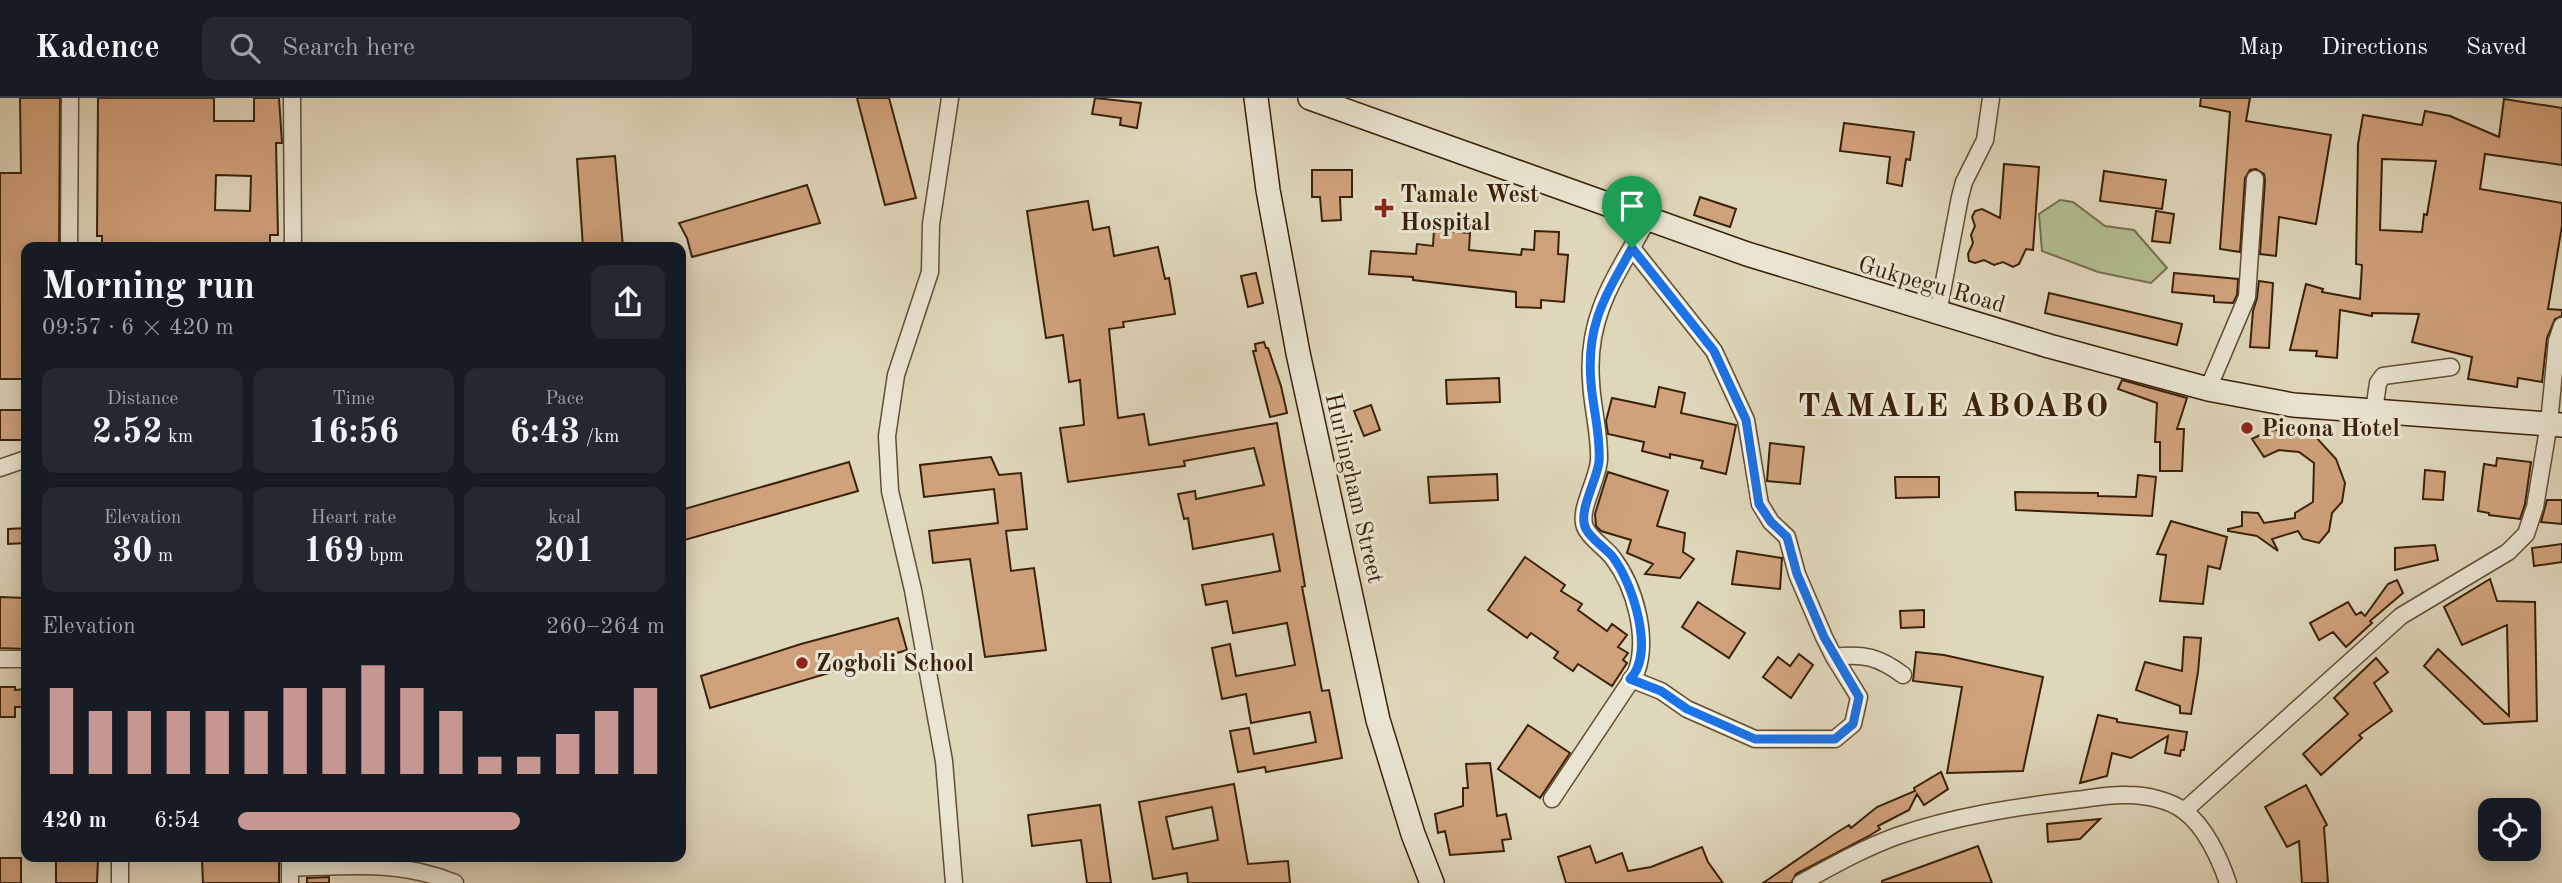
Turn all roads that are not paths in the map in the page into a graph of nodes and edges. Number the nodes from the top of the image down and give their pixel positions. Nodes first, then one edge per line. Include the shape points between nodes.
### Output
1 (69, 98) edge
2 (292, 98) edge
3 (950, 98) edge
4 (1256, 98) edge
5 (1310, 98) edge
6 (1991, 98) edge
7 (2255, 179) dead end
8 (1648, 219) junction
9 (69, 242) edge
10 (293, 242) edge
11 (1632, 248) junction
12 (1938, 313) junction
13 (2562, 326) edge
14 (2451, 367) dead end
15 (2208, 389) junction
16 (2374, 411) junction
17 (2555, 424) edge
18 (21, 461) edge
19 (0, 468) edge
20 (1834, 656) junction
21 (0, 659) edge
22 (21, 659) edge
23 (1903, 675) dead end
24 (1630, 679) junction
25 (1552, 799) dead end
26 (2184, 811) junction
27 (120, 862) edge
28 (290, 869) edge
29 (120, 883) edge
30 (455, 883) edge
31 (954, 883) edge
32 (1432, 883) edge
33 (1801, 883) edge
34 (2228, 883) edge

1 - 9 street
2 - 10 street
3 - 31 street via 931,224 930,272 896,375 887,436 890,491 944,761
4 - 32 street, Hurlingham Street via 1298,353 1378,720
5 - 8 street, Gukpegu Road
6 - 12 street via 1985,140 1960,197
7 - 15 street via 2247,297
8 - 11 street
8 - 12 street, Gukpegu Road via 1837,284
11 - 20 street via 1714,351 1746,420 1759,504 1787,537 1797,574
11 - 24 street via 1598,310 1591,341 1599,461 1583,514 1586,529 1626,577 1636,611 1641,662
12 - 15 street, Gukpegu Road
13 - 17 street via 2557,341
14 - 16 street via 2383,376
15 - 16 street, Gukpegu Road via 2292,405
16 - 17 street, Gukpegu Road
17 - 26 street via 2531,521 2517,544 2394,621
18 - 19 street
20 - 23 street via 1858,654
20 - 24 street via 1859,697 1853,724 1835,739 1755,739
21 - 22 street
24 - 25 street
26 - 33 street via 2129,795 1984,813 1896,836
26 - 34 street via 2209,839
27 - 29 street
28 - 30 street via 384,865

